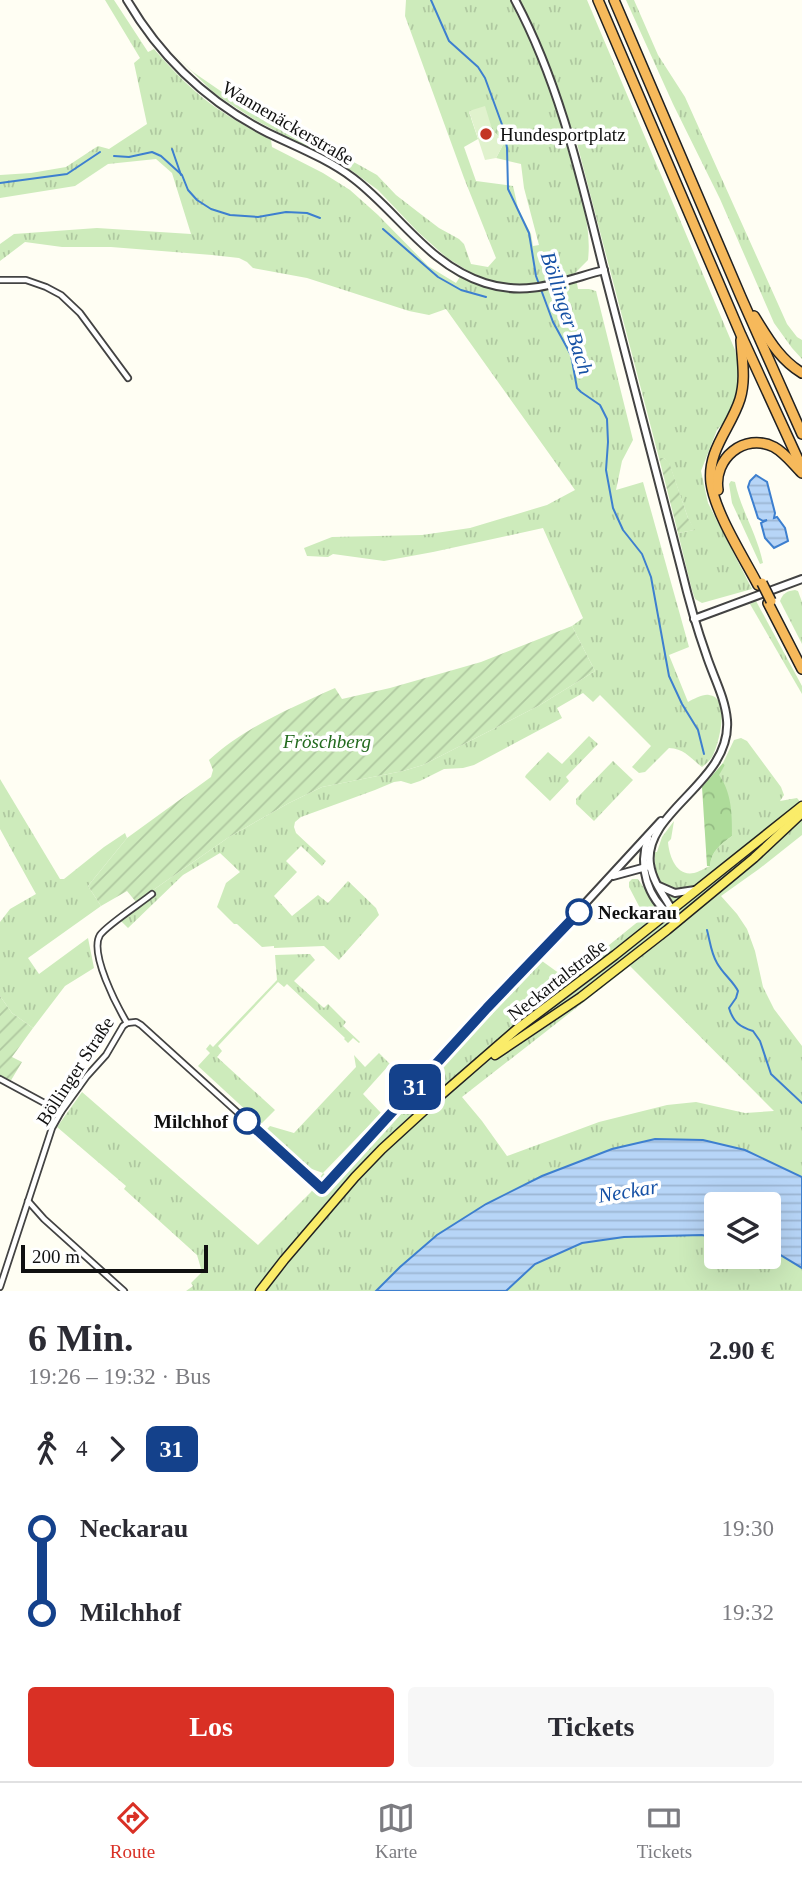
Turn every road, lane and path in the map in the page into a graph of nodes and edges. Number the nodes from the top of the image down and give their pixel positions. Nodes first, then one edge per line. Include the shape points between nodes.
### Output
1 (127, 0) edge
2 (515, 0) edge
3 (598, 0) edge
4 (614, 0) edge
5 (604, 270) junction
6 (0, 280) edge
7 (741, 297) junction
8 (741, 335) junction
9 (802, 373) edge
10 (128, 377) dead end
11 (802, 434) edge
12 (802, 468) edge
13 (802, 474) edge
14 (802, 579) edge
15 (760, 584) junction
16 (769, 602) junction
17 (694, 619) junction
18 (802, 660) edge
19 (802, 669) edge
20 (709, 772) junction
21 (802, 806) edge
22 (802, 813) edge
23 (650, 833) junction
24 (650, 863) junction
25 (643, 868) junction
26 (603, 884) junction
27 (658, 886) junction
28 (700, 888) junction
29 (152, 894) dead end
30 (670, 911) junction
31 (678, 921) junction
32 (127, 1023) junction
33 (464, 1077) junction
34 (0, 1079) edge
35 (61, 1112) junction
36 (322, 1189) joint
37 (27, 1200) junction
38 (0, 1287) edge
39 (124, 1291) edge
40 (260, 1291) edge

1 - 5 street, Wannenäckerstraße via 158,47 212,97 266,132 351,176 442,262 484,283 523,290
2 - 5 street via 564,118
3 - 8 highway
4 - 7 highway
5 - 17 street
6 - 10 street via 26,280 71,303
7 - 9 highway via 775,350
7 - 11 highway
8 - 12 highway
8 - 15 highway via 743,390 714,454 711,483 723,517
13 - 15 highway via 779,451 764,444 743,446 724,458 718,470 717,489 723,506
14 - 17 street
15 - 16 highway, bridge
16 - 18 highway
16 - 19 highway
17 - 20 street via 727,720 724,744
20 - 23 street
20 - 24 street via 657,832
21 - 28 main road, Neckartalstraße
22 - 31 main road, Neckartalstraße
23 - 25 street
23 - 26 street
24 - 25 street
24 - 27 street
25 - 26 street via 618,874
25 - 30 street via 647,884
26 - 36 street
27 - 28 street via 676,893
27 - 30 street
28 - 30 main road, Neckartalstraße
29 - 32 street, Böllinger Straße via 101,933 96,942 111,992
30 - 31 street
30 - 33 main road, Neckartalstraße via 517,1029
31 - 33 main road, Neckartalstraße via 581,997
32 - 35 street, Böllinger Straße
32 - 36 street via 141,1025
33 - 40 main road, Neckartalstraße via 355,1177
34 - 35 street
35 - 37 street, Böllinger Straße
37 - 38 street, Böllinger Straße
37 - 39 street

